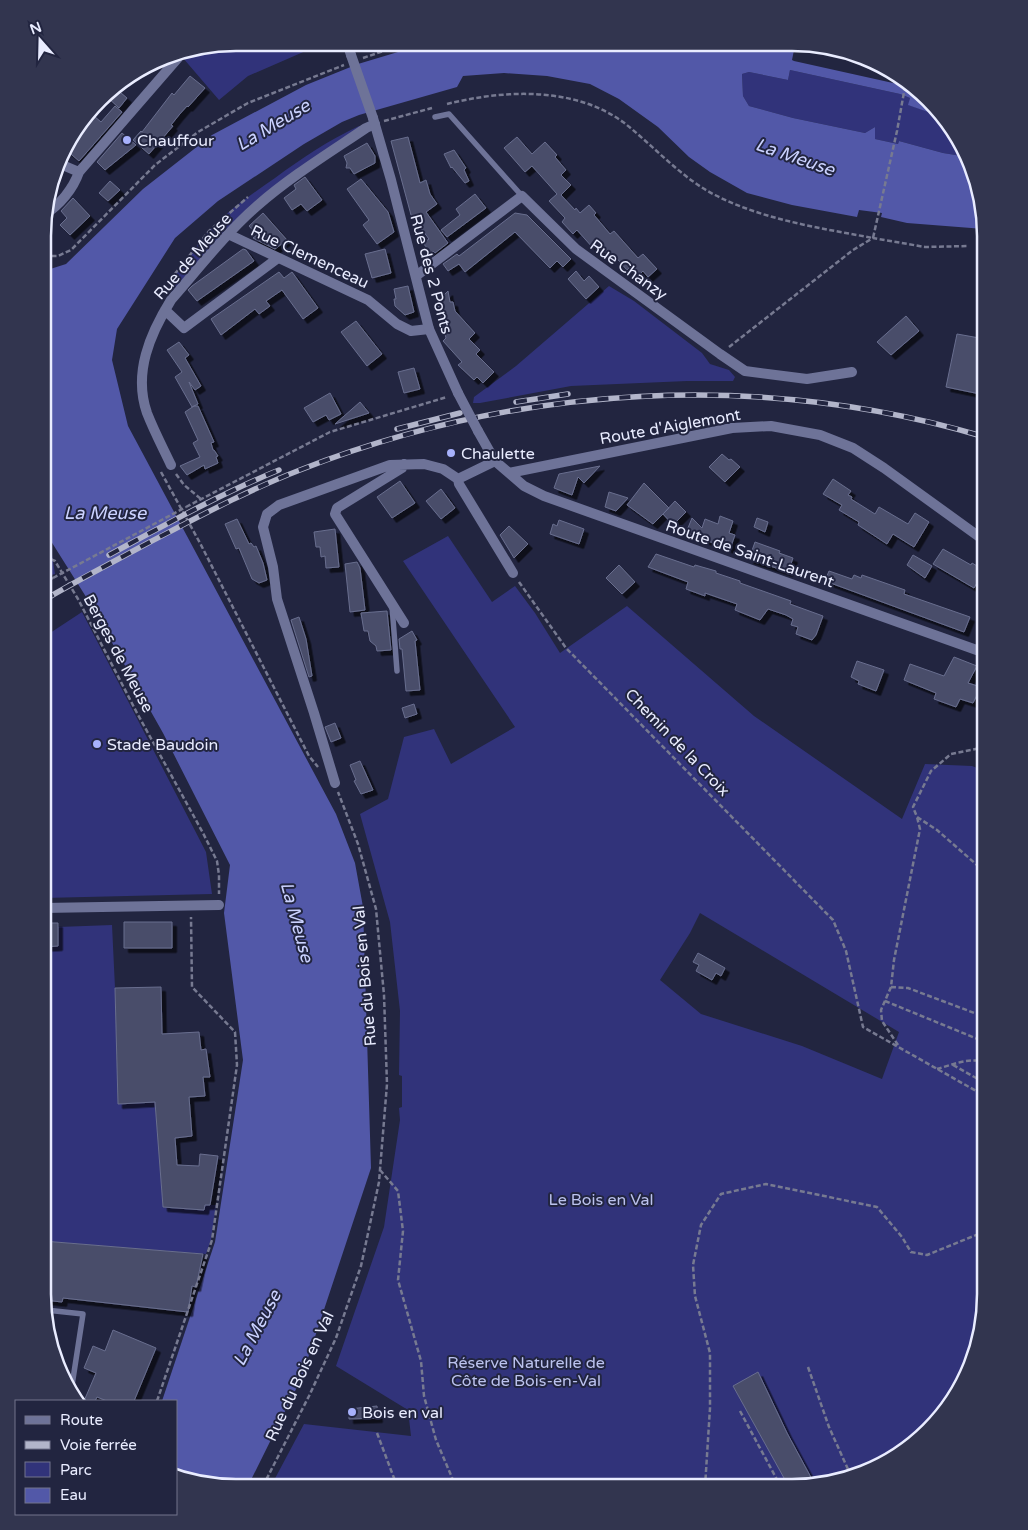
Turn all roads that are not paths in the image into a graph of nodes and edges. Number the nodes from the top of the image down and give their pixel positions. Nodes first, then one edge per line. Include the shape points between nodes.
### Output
1 (349, 51) edge
2 (175, 62) edge
3 (435, 117) dead end
4 (374, 121) junction
5 (65, 166) edge
6 (79, 172) junction
7 (522, 196) junction
8 (54, 208) edge
9 (228, 234) junction
10 (278, 258) junction
11 (416, 276) junction
12 (165, 310) junction
13 (429, 329) junction
14 (852, 372) dead end
15 (495, 461) junction
16 (404, 464) junction
17 (171, 466) road end
18 (509, 473) junction
19 (458, 479) junction
20 (977, 535) edge
21 (513, 573) road end
22 (391, 603) junction
23 (404, 623) dead end
24 (977, 650) edge
25 (397, 672) dead end
26 (335, 783) road end
27 (219, 905) road end
28 (51, 908) edge
29 (52, 1311) edge
30 (73, 1380) edge

1 - 4 street, Rue des 2 Ponts, bridge
2 - 6 street
3 - 7 lane via 448,114
4 - 9 street, Rue de Meuse via 257,206
4 - 11 street, Rue des 2 Ponts
5 - 6 street
6 - 8 street via 74,185
7 - 11 street
7 - 14 street, Rue Chanzy via 576,249 745,371 807,380
9 - 10 street, Rue Clemenceau
9 - 12 street, Rue de Meuse
10 - 12 street via 184,328
10 - 13 street, Rue Clemenceau via 368,300 397,324 411,331
11 - 13 street, Rue des 2 Ponts
12 - 17 street, Rue de Meuse via 145,352 142,371 146,411
13 - 15 street, Rue des 2 Ponts, bridge via 458,393
15 - 18 street, Route de Saint-Laurent
15 - 19 street
16 - 19 street via 443,468
16 - 22 street via 337,508 335,514
16 - 26 street via 279,505 267,514 263,527 277,599
18 - 20 street, Route d'Aiglemont via 732,428 770,426 820,435 853,448
18 - 24 street, Route de Saint-Laurent via 524,486 544,496
19 - 21 street
22 - 23 street
22 - 25 lane
27 - 28 street
29 - 30 lane via 82,1314

